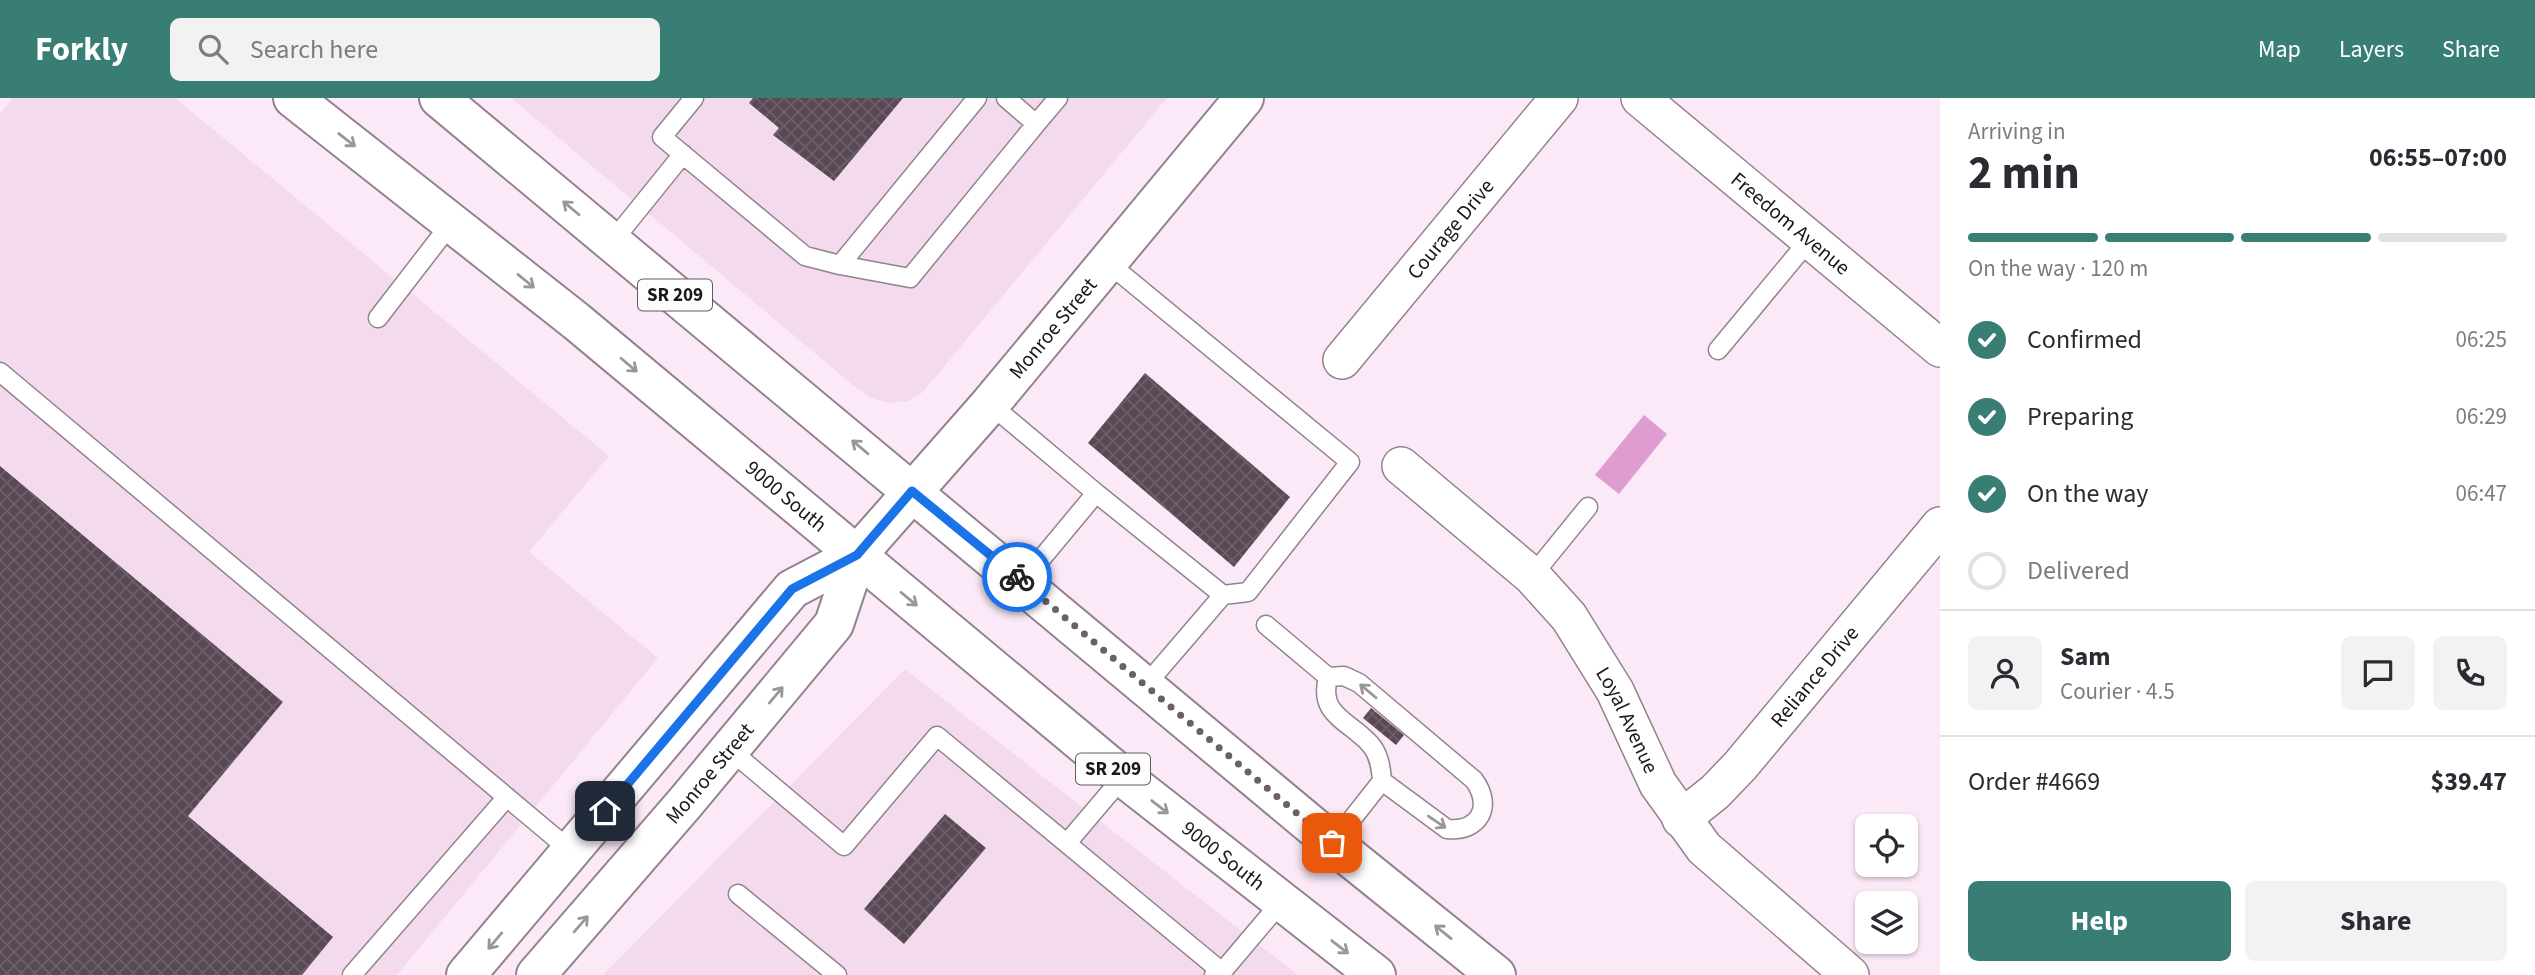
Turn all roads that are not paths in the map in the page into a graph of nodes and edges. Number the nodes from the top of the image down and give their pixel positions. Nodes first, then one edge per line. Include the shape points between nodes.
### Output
1 (293, 98) edge
2 (439, 98) edge
3 (694, 98) edge
4 (977, 98) edge
5 (1006, 98) edge
6 (1058, 98) edge
7 (1244, 98) edge
8 (1559, 98) edge
9 (1640, 98) edge
10 (1036, 124) junction
11 (682, 154) junction
12 (452, 222) junction
13 (1810, 239) junction
14 (612, 242) junction
15 (1107, 262) junction
16 (840, 265) junction
17 (378, 317) dead end
18 (1940, 348) edge
19 (1718, 351) dead end
20 (1342, 360) dead end
21 (0, 372) edge
22 (990, 404) junction
23 (1401, 466) dead end
24 (912, 491) junction
25 (1096, 493) junction
26 (1588, 507) dead end
27 (1940, 526) edge
28 (857, 555) junction
29 (1532, 576) junction
30 (1022, 582) junction
31 (1223, 595) junction
32 (1266, 625) dead end
33 (1328, 677) junction
34 (1145, 686) junction
35 (730, 750) junction
36 (1123, 777) junction
37 (1382, 780) junction
38 (507, 797) junction
39 (1681, 819) junction
40 (1332, 843) junction
41 (1067, 844) junction
42 (570, 851) junction
43 (738, 894) dead end
44 (1282, 901) junction
45 (1217, 973) edge
46 (352, 975) edge
47 (466, 975) edge
48 (536, 975) edge
49 (837, 975) edge
50 (1376, 975) edge
51 (1496, 975) edge
52 (1850, 975) edge

1 -> 12 main road, 9000 South / SR 209
14 -> 2 main road, SR 209
3 - 11 lane via 662,137
4 - 16 lane
5 - 10 lane
6 - 10 lane
7 - 15 main road, Monroe Street
8 - 20 street, Courage Drive
9 - 13 street, Freedom Avenue
10 - 16 lane via 910,278
11 - 14 lane
11 - 16 lane via 805,256
12 - 17 lane
12 -> 28 main road, 9000 South / SR 209
13 - 18 street, Freedom Avenue
13 - 19 lane
24 -> 14 main road, SR 209
15 - 22 main road, Monroe Street
15 - 31 lane via 1350,463 1248,592
21 - 38 lane
22 - 24 main road, Monroe Street
22 - 25 lane
23 - 29 street, Loyal Avenue
24 - 28 main road, Monroe Street
24 - 30 main road, SR 209
25 - 30 lane
25 - 31 lane
26 - 29 lane
27 - 39 street, Reliance Drive via 1740,766
35 -> 28 main road, Monroe Street via 834,624
28 -> 36 main road, 9000 South / SR 209
28 - 42 main road, Monroe Street via 792,589
29 - 39 street, Loyal Avenue via 1569,617 1608,680 1658,784
30 - 34 main road, SR 209
31 - 34 lane
32 - 33 lane
33 - 37 lane via 1328,704 1370,744 1380,761
37 -> 33 lane via 1447,829 1469,827 1483,811 1481,789 1474,780 1359,683 1344,676
34 - 40 main road, SR 209
35 - 41 lane via 844,846 937,736
48 -> 35 main road, Monroe Street
36 - 41 lane
36 -> 44 main road, 9000 South / SR 209
37 - 40 lane
38 - 42 lane
38 - 46 lane
39 - 52 street, Loyal Avenue via 1731,874
51 -> 40 main road, SR 209
41 - 45 lane
42 -> 47 main road, Monroe Street
43 - 49 lane
44 - 45 lane
44 -> 50 main road, 9000 South / SR 209

